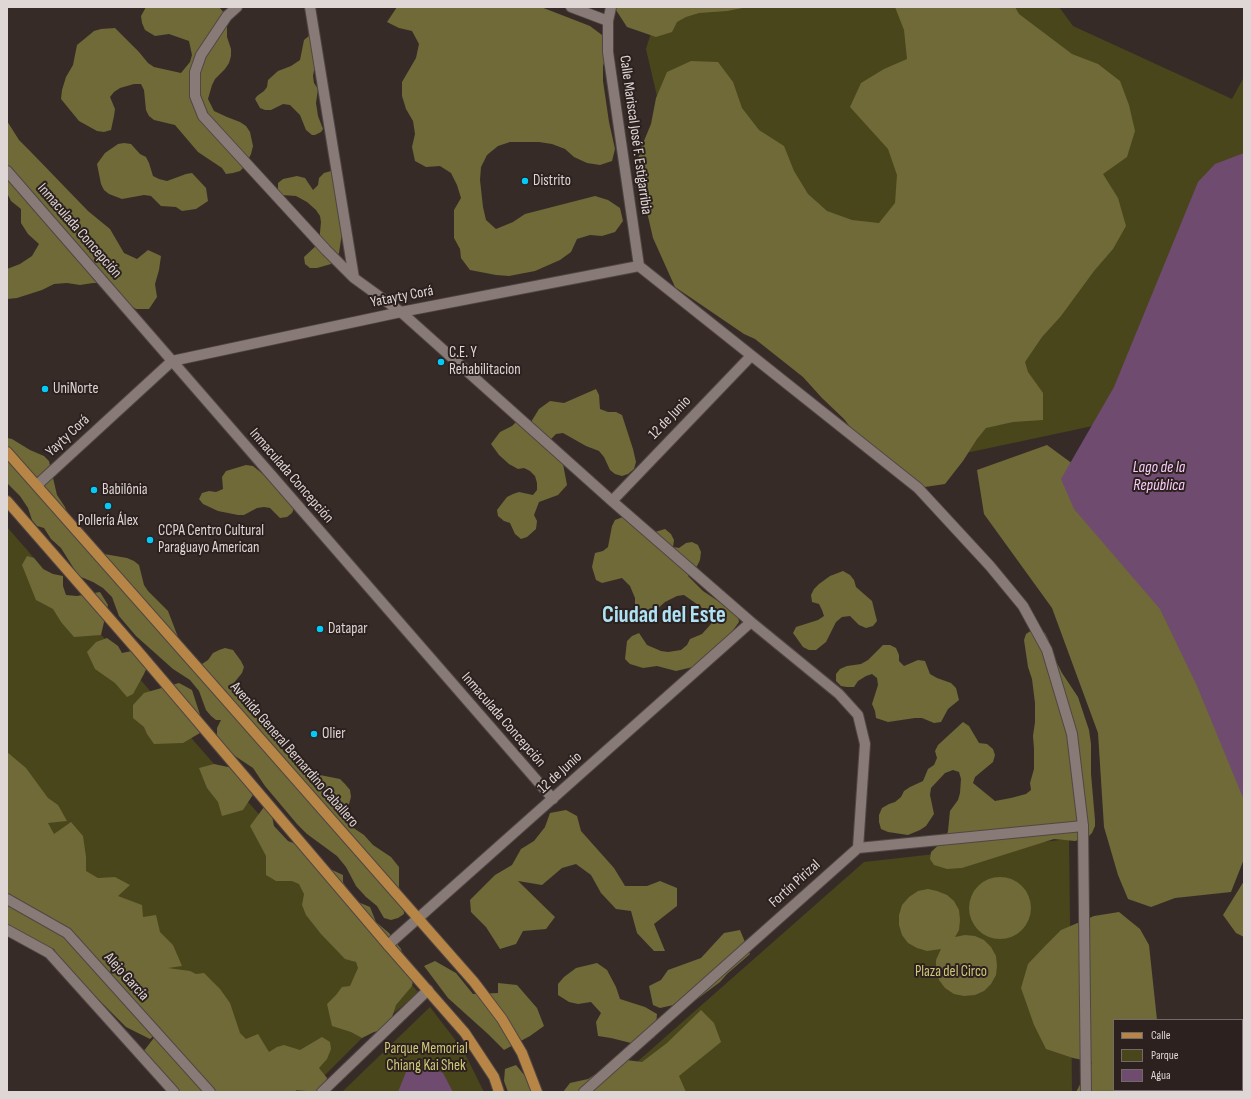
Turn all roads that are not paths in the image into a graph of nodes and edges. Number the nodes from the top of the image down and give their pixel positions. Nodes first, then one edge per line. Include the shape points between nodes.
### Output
1 (237, 7) edge
2 (310, 7) edge
3 (571, 7) edge
4 (611, 7) edge
5 (608, 21) junction
6 (7, 171) edge
7 (640, 266) junction
8 (354, 278) junction
9 (401, 312) junction
10 (751, 356) junction
11 (172, 361) junction
12 (7, 452) edge
13 (37, 485) junction
14 (7, 501) edge
15 (612, 501) junction
16 (751, 622) junction
17 (553, 799) junction
18 (1083, 826) junction
19 (858, 848) junction
20 (7, 899) edge
21 (417, 919) junction
22 (7, 930) edge
23 (388, 945) junction
24 (428, 990) junction
25 (174, 1092) edge
26 (210, 1092) edge
27 (322, 1092) edge
28 (499, 1092) edge
29 (537, 1092) edge
30 (584, 1092) edge
31 (1086, 1092) edge

1 - 8 street via 227,16 201,55 195,72 195,96 202,116
2 - 8 street
3 - 5 street
4 - 5 street, Calle Mariscal José F. Estigarribia
5 - 7 street, Calle Mariscal José F. Estigarribia via 608,52
6 - 11 street, Inmaculada Concepción
7 - 9 street, Yatayty Corá
7 - 10 street
8 - 9 street
9 - 11 street, Yatayty Corá
9 - 15 street
10 - 15 street, 12 de Junio
10 - 18 street via 918,488 990,566 1022,606 1047,650 1072,734
11 - 13 street, Yayty Corá
11 - 17 street, Inmaculada Concepción
12 - 13 main road, Avenida General Bernardino Caballero
13 - 21 main road, Avenida General Bernardino Caballero
14 - 23 main road
15 - 16 street
16 - 17 street, 12 de Junio
16 - 19 street via 839,694 858,715 865,744
17 - 21 street, 12 de Junio
18 - 19 street
18 - 31 street
19 - 30 street, Fortín Pirizal
20 - 26 street, Alejo García via 67,934
21 - 23 street, 12 de Junio
21 - 29 main road, Avenida General Bernardino Caballero via 474,982 502,1019 522,1053
22 - 25 street via 49,953
23 - 24 main road
24 - 27 street
24 - 28 main road via 465,1034 494,1077

